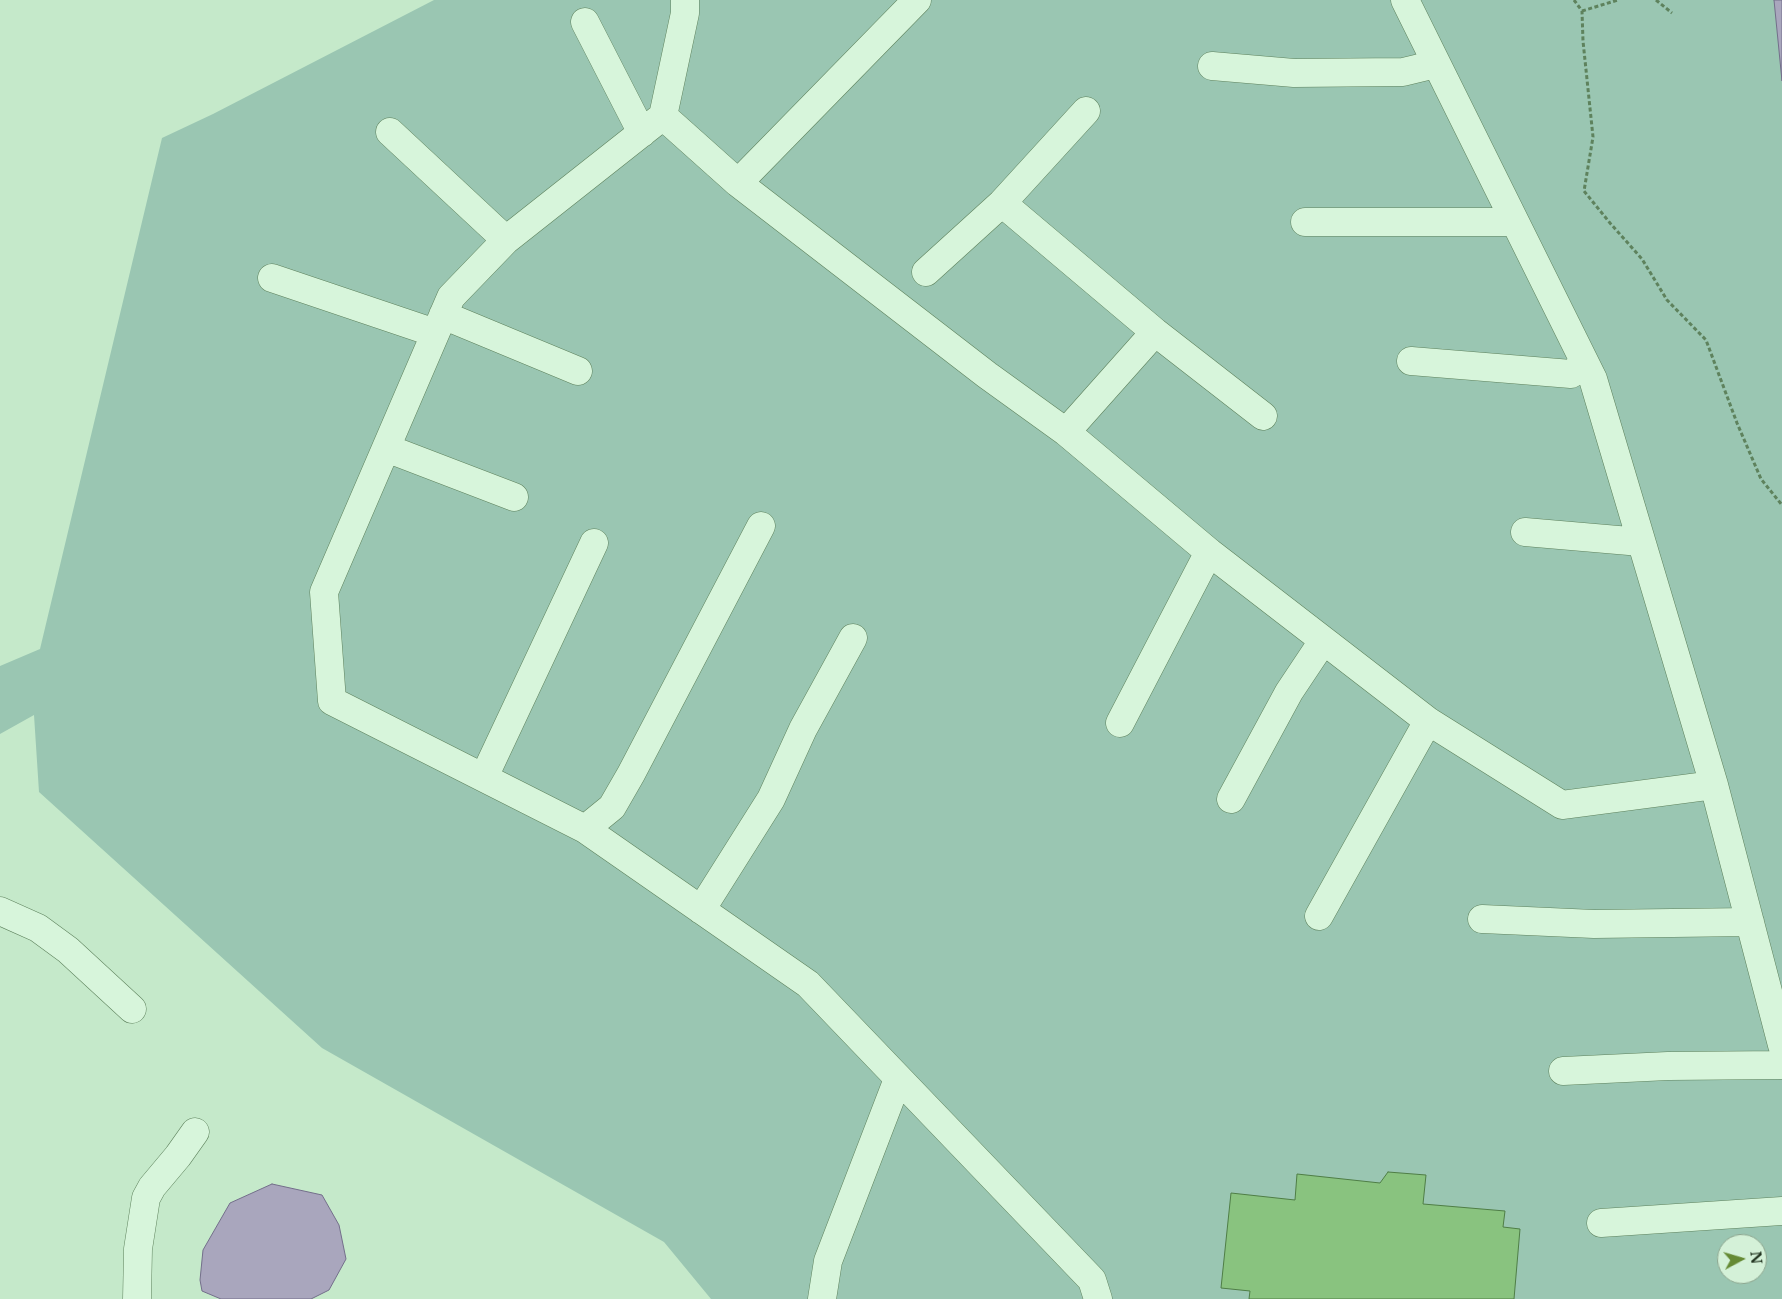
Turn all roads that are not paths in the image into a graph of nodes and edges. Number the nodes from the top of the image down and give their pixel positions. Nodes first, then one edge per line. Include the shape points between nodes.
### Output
1 (685, 0) edge
2 (917, 0) edge
3 (1404, 0) edge
4 (585, 22) dead end
5 (1436, 64) junction
6 (1212, 66) dead end
7 (1086, 111) dead end
8 (663, 116) junction
9 (390, 132) dead end
10 (642, 133) junction
11 (738, 183) junction
12 (1002, 203) junction
13 (1305, 222) dead end
14 (1515, 222) junction
15 (506, 240) junction
16 (926, 272) dead end
17 (272, 278) dead end
18 (439, 324) junction
19 (1155, 332) junction
20 (1411, 361) dead end
21 (1585, 364) junction
22 (578, 370) dead end
23 (1263, 416) dead end
24 (1066, 432) junction
25 (386, 448) junction
26 (514, 497) dead end
27 (760, 526) dead end
28 (1524, 532) dead end
29 (1641, 542) junction
30 (594, 543) dead end
31 (1209, 552) junction
32 (853, 638) dead end
33 (1323, 641) junction
34 (1428, 721) junction
35 (1120, 723) dead end
36 (484, 778) junction
37 (1714, 785) junction
38 (1231, 799) dead end
39 (585, 829) junction
40 (701, 910) junction
41 (0, 911) edge
42 (1319, 916) dead end
43 (1482, 919) dead end
44 (1750, 922) junction
45 (132, 1009) dead end
46 (1782, 1045) edge
47 (1782, 1065) edge
48 (1563, 1071) dead end
49 (898, 1079) junction
50 (195, 1132) dead end
51 (1782, 1212) edge
52 (1602, 1223) dead end
53 (137, 1299) edge
54 (822, 1299) edge
55 (1098, 1299) edge

1 - 8 street
2 - 11 street
3 - 5 street
4 - 10 street
5 - 6 street via 1403,72 1304,73
5 - 14 street
7 - 12 street
8 - 10 street
8 - 11 street
9 - 15 street
10 - 15 street
11 - 24 street
12 - 16 street
12 - 19 street
13 - 14 street
14 - 21 street
15 - 18 street via 451,297
17 - 18 street
18 - 22 street
18 - 25 street
19 - 23 street
19 - 24 street
20 - 21 street via 1571,374
21 - 29 street via 1593,379
24 - 31 street
25 - 26 street
25 - 36 street via 324,592 332,701
27 - 39 street via 627,782 612,807
28 - 29 street
29 - 37 street
30 - 36 street
31 - 33 street
31 - 35 street
32 - 40 street via 803,729 771,800
33 - 34 street
33 - 38 street via 1289,692
34 - 37 street via 1562,805
34 - 42 street
36 - 39 street
37 - 44 street
39 - 40 street
40 - 49 street via 808,984
41 - 45 street via 38,928 68,950
43 - 44 street via 1594,924
44 - 46 street
47 - 48 street
49 - 54 street via 828,1261
49 - 55 street via 1092,1280
50 - 53 street via 146,1198 138,1249
51 - 52 street

